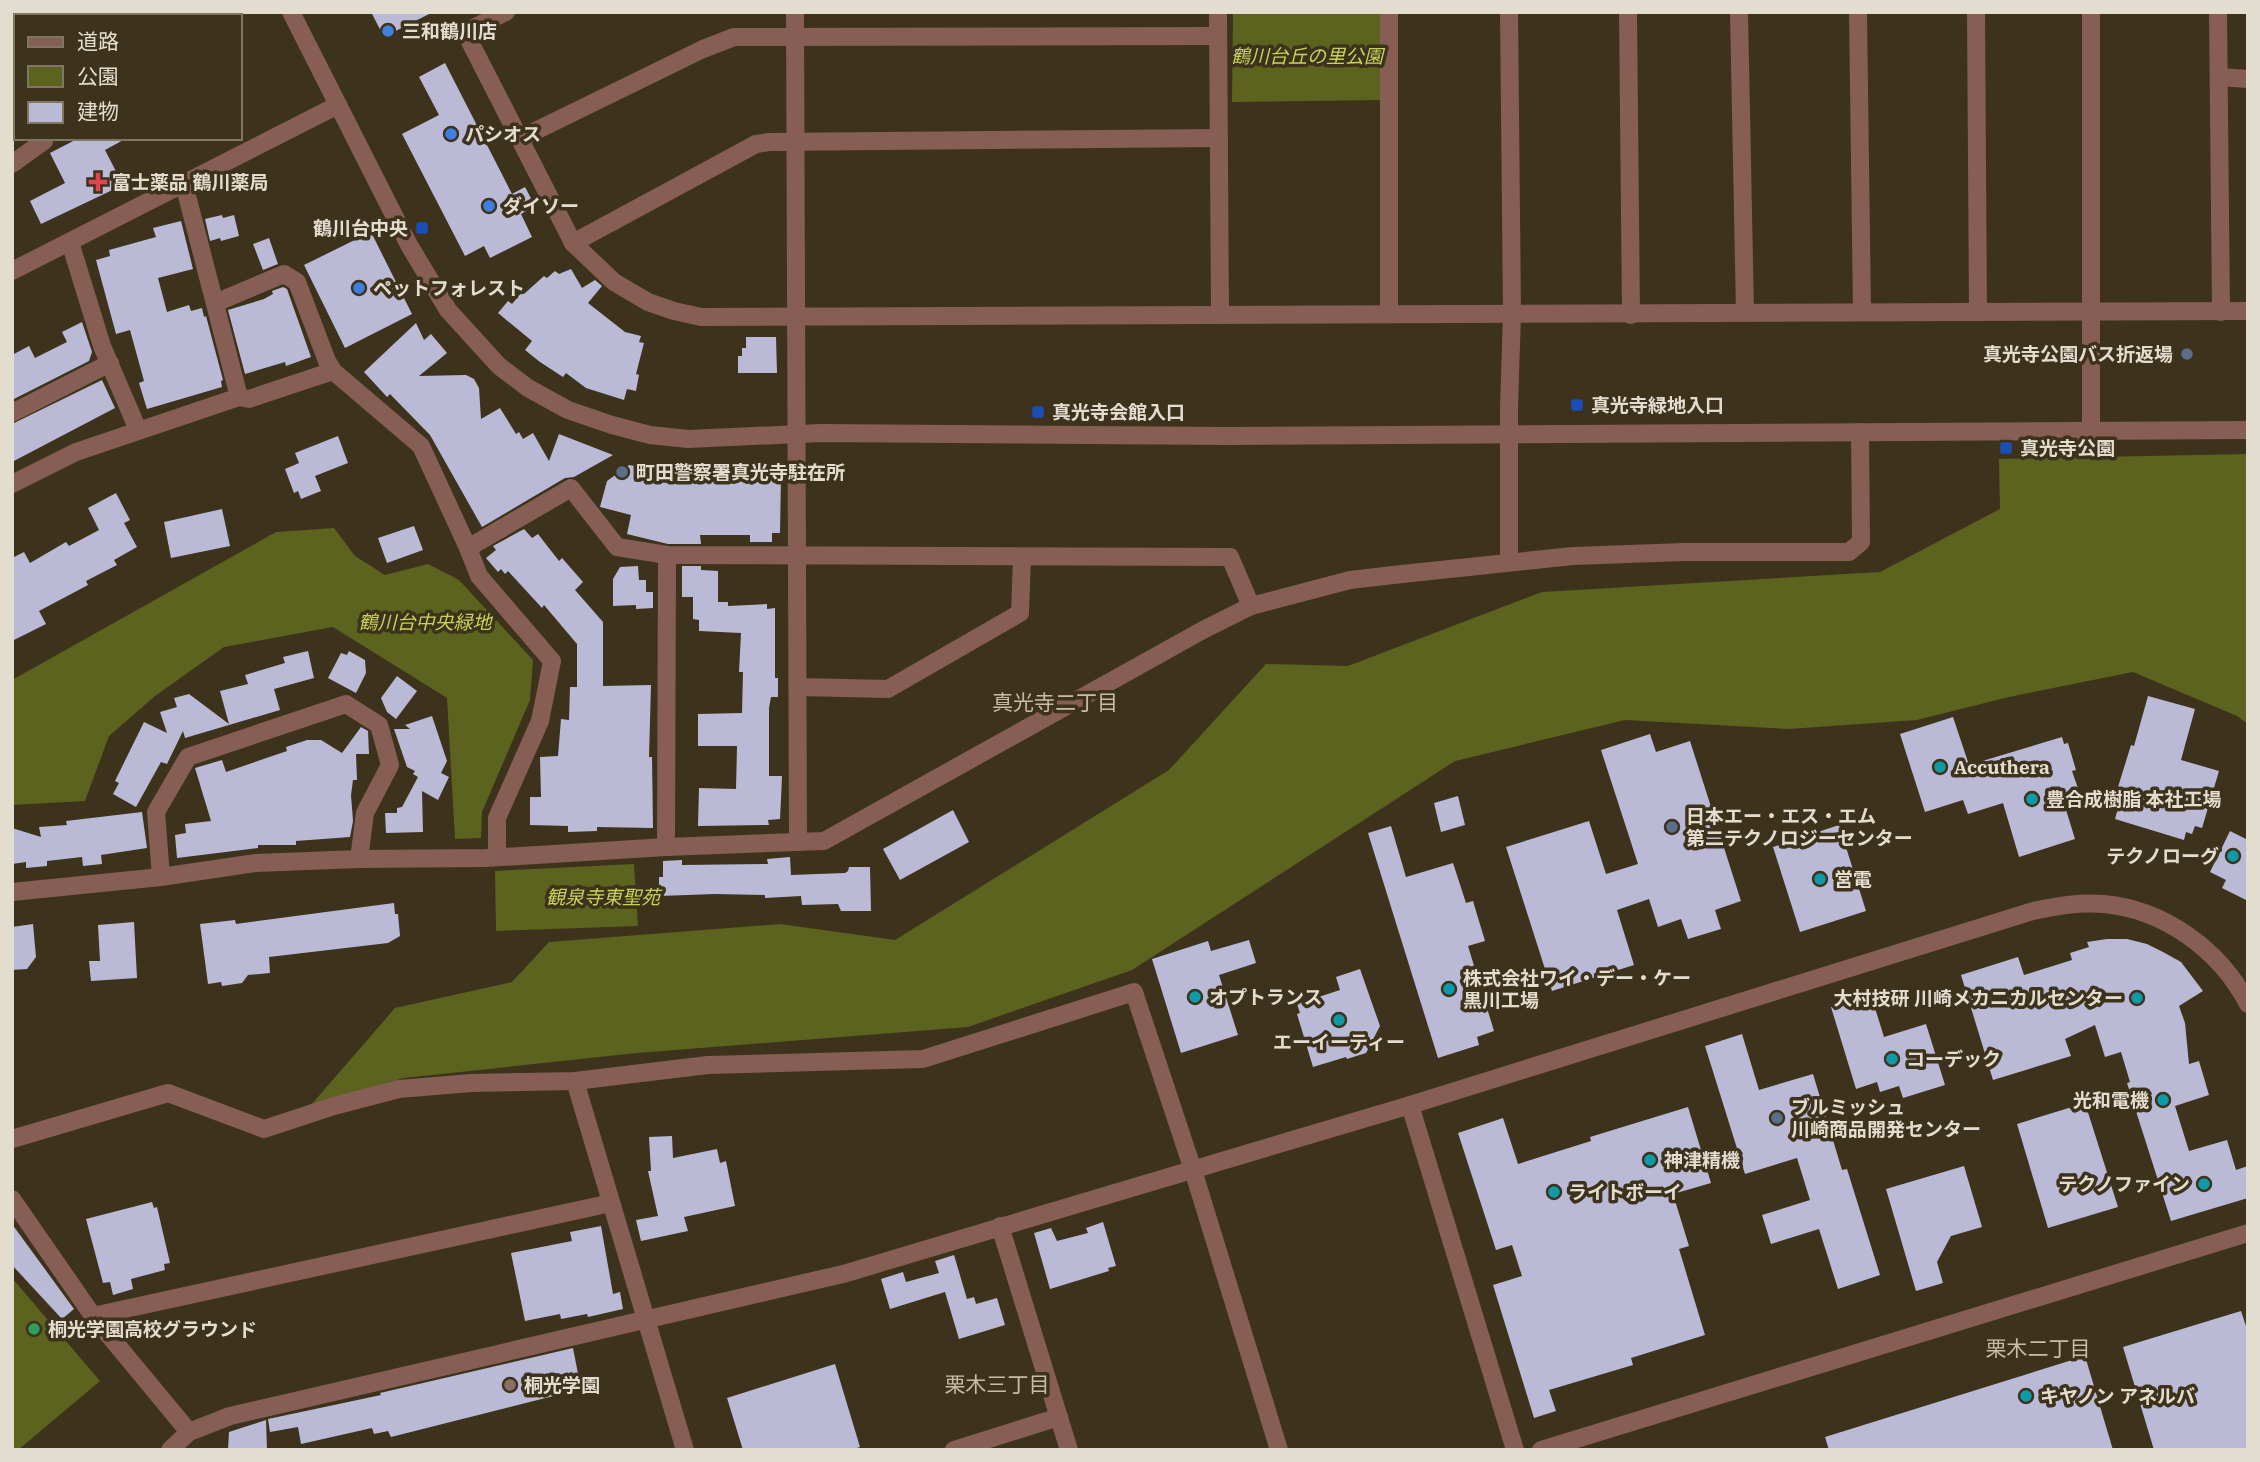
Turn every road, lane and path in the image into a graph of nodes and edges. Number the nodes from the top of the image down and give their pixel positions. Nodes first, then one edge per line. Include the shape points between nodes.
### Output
1 (291, 12) edge
2 (506, 12) edge
3 (795, 12) edge
4 (1219, 12) edge
5 (1389, 12) edge
6 (1509, 12) edge
7 (1629, 12) edge
8 (1739, 12) edge
9 (1858, 12) edge
10 (1976, 12) edge
11 (2091, 12) edge
12 (2218, 12) edge
13 (1218, 36) junction
14 (795, 37) junction
15 (2219, 76) junction
16 (2248, 79) edge
17 (338, 105) junction
18 (1219, 138) junction
19 (519, 139) junction
20 (45, 140) edge
21 (796, 141) junction
22 (12, 164) edge
23 (184, 184) junction
24 (70, 242) junction
25 (573, 243) junction
26 (12, 271) edge
27 (215, 303) junction
28 (2092, 310) junction
29 (2248, 311) edge
30 (1745, 312) junction
31 (1862, 312) junction
32 (1978, 312) junction
33 (2221, 312) junction
34 (1220, 314) junction
35 (1389, 314) junction
36 (1512, 314) junction
37 (1631, 315) junction
38 (796, 317) junction
39 (110, 363) junction
40 (334, 371) junction
41 (239, 397) junction
42 (12, 413) edge
43 (138, 429) junction
44 (2091, 430) junction
45 (2248, 430) edge
46 (1860, 432) junction
47 (797, 434) junction
48 (1509, 435) junction
49 (12, 484) edge
50 (468, 548) junction
51 (667, 555) junction
52 (797, 556) junction
53 (1022, 557) junction
54 (1509, 562) junction
55 (1251, 606) junction
56 (797, 687) junction
57 (798, 842) junction
58 (666, 847) junction
59 (497, 857) junction
60 (359, 859) junction
61 (161, 877) junction
62 (12, 892) edge
63 (2248, 1004) edge
64 (575, 1081) junction
65 (1410, 1105) junction
66 (12, 1139) edge
67 (1193, 1170) junction
68 (12, 1199) edge
69 (611, 1203) junction
70 (1000, 1226) junction
71 (2248, 1233) edge
72 (93, 1316) junction
73 (647, 1318) junction
74 (1059, 1417) junction
75 (189, 1432) junction
76 (170, 1450) edge
77 (685, 1450) edge
78 (954, 1450) edge
79 (1069, 1450) edge
80 (1279, 1450) edge
81 (1516, 1450) edge
82 (1541, 1450) edge

1 - 17 street
2 - 19 street via 465,32
3 - 14 street
4 - 13 street
5 - 35 street
6 - 36 street
7 - 37 street
8 - 30 street
9 - 31 street
10 - 32 street
11 - 28 street
12 - 15 street
13 - 14 street
13 - 18 street
14 - 19 street via 734,37
14 - 21 street
15 - 16 street
15 - 33 street
17 - 23 street
17 - 47 street via 437,295 472,339 528,388 568,410 650,435 688,439
18 - 21 street
18 - 34 street
19 - 25 street
20 - 22 street
21 - 25 street via 756,144
21 - 38 street
23 - 24 street
23 - 27 street
24 - 26 street
24 - 39 street
25 - 38 street via 614,282 674,311 701,317
27 - 40 street via 284,274 297,282
27 - 41 street
28 - 32 street
28 - 33 street
28 - 44 street
29 - 33 street
30 - 31 street
30 - 37 street
31 - 32 street
34 - 35 street
34 - 38 street
35 - 36 street
36 - 37 street
36 - 48 street
38 - 47 street
39 - 42 street
39 - 43 street
40 - 41 street via 249,399
40 - 50 street via 421,446
41 - 43 street
43 - 49 street via 76,452
44 - 45 street
44 - 46 street
46 - 48 street
46 - 54 street via 1861,542 1849,552 1671,553
47 - 48 street
47 - 52 street
48 - 54 street
50 - 51 street via 571,488 617,547
50 - 59 street via 479,576 552,661 540,721 496,818
51 - 52 street
51 - 58 street
52 - 53 street
52 - 56 street
53 - 55 street via 1230,557
53 - 56 street via 1020,613 888,689
54 - 55 street via 1350,580
55 - 57 street via 824,841
56 - 57 street
57 - 58 street
58 - 59 street
59 - 60 street
60 - 61 street via 256,863
60 - 61 street via 365,813 390,765 379,724 346,704 188,757 156,812
61 - 62 street
63 - 65 street via 2208,950 2174,927 2105,904 2069,904
64 - 66 street via 399,1089 264,1129 168,1093
64 - 67 street via 708,1065 923,1059 1134,992
64 - 69 street
65 - 67 street
65 - 81 street
67 - 70 street
67 - 80 street
68 - 72 street
69 - 72 street
69 - 73 street
70 - 73 street via 844,1274
70 - 74 street
71 - 82 street
72 - 75 street
73 - 75 street via 230,1416
73 - 77 street
74 - 78 street
74 - 79 street
75 - 76 street

